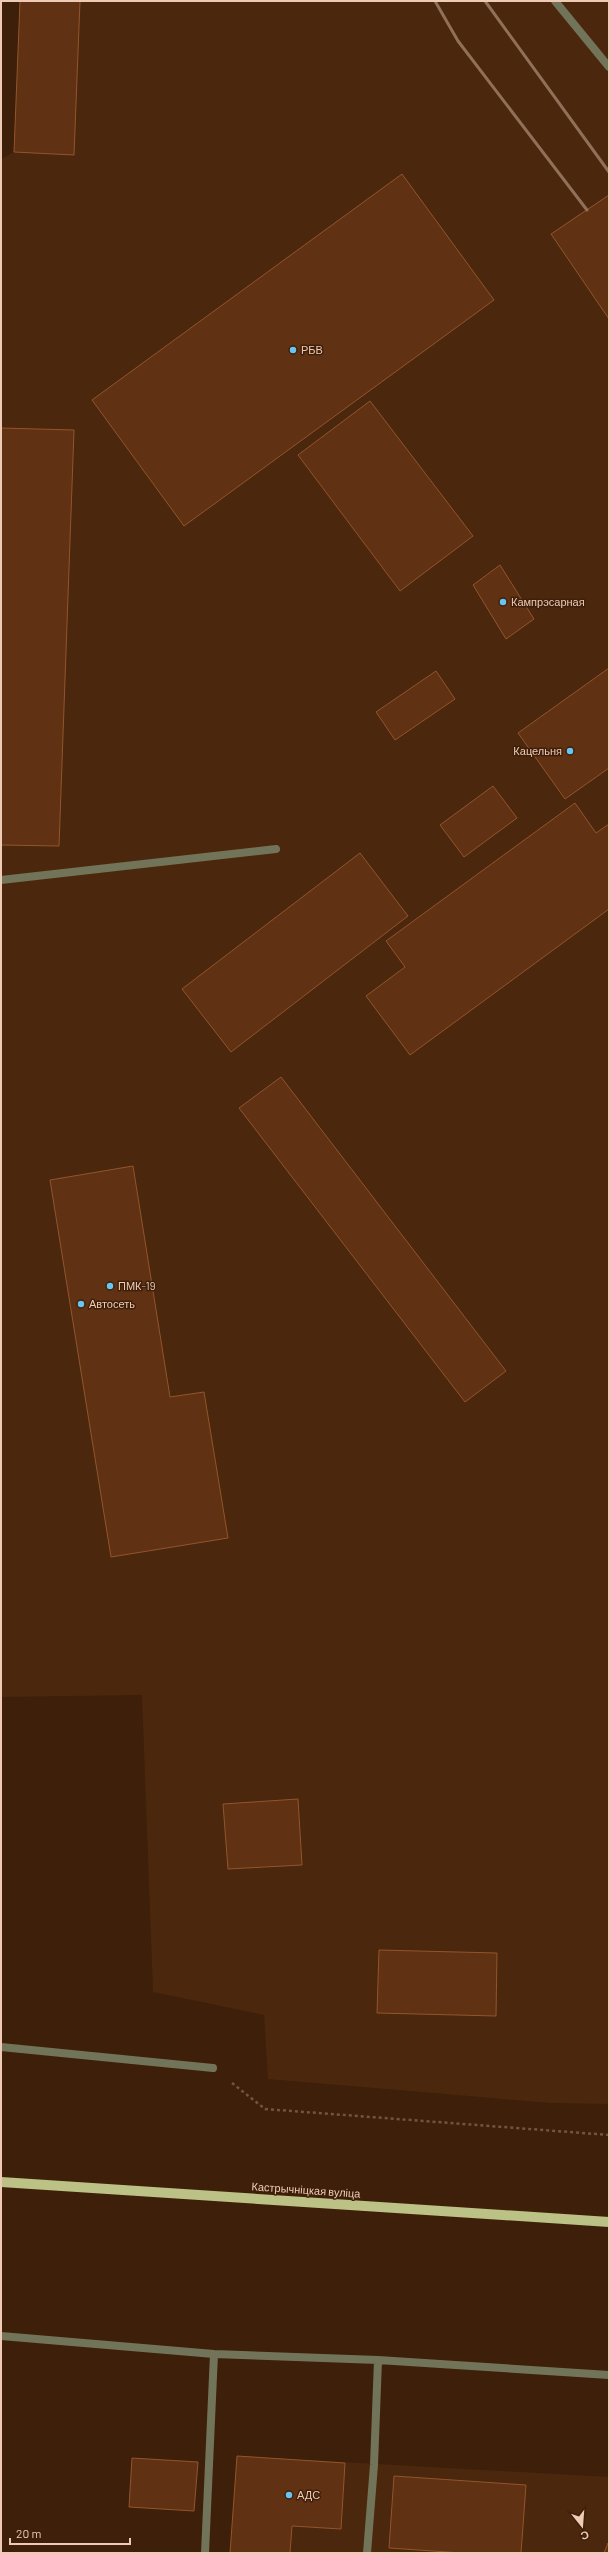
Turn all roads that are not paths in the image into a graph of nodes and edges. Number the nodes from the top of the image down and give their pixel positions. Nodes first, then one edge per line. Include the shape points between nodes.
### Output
1 (555, 1) edge
2 (609, 67) edge
3 (276, 849) dead end
4 (1, 880) edge
5 (1, 2047) edge
6 (213, 2068) road end
7 (1, 2182) edge
8 (609, 2222) edge
9 (1, 2336) edge
10 (214, 2354) junction
11 (378, 2360) junction
12 (609, 2375) edge
13 (205, 2553) edge
14 (367, 2553) edge

1 - 2 lane
3 - 4 lane
5 - 6 lane
7 - 8 main road, Кастрычніцкая вуліца
9 - 10 lane
10 - 11 lane
10 - 13 lane
11 - 12 lane
11 - 14 lane

